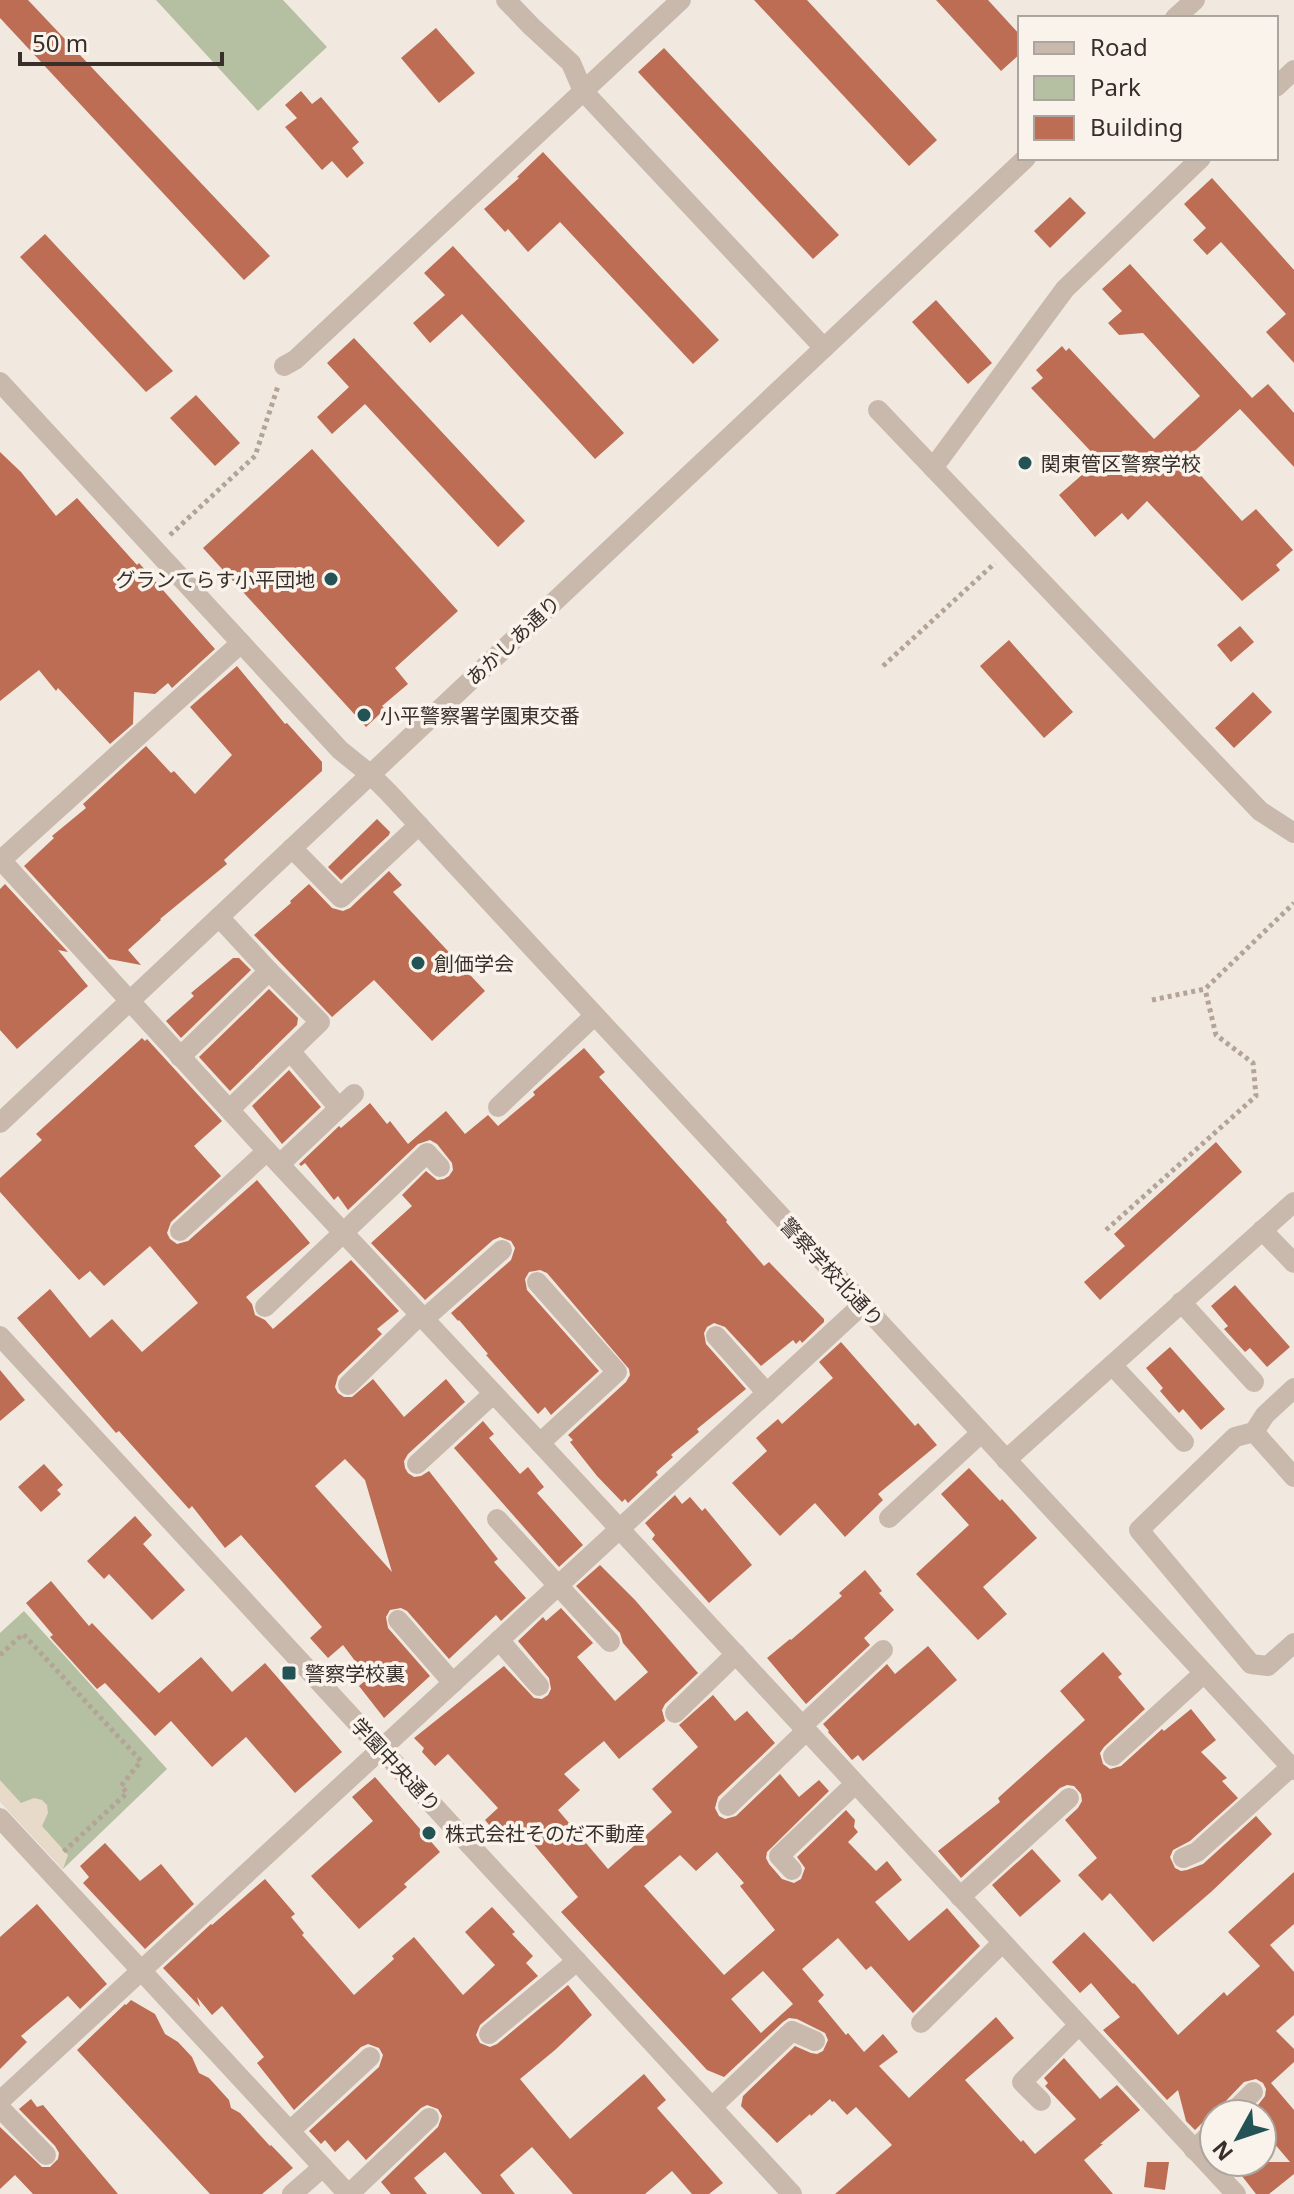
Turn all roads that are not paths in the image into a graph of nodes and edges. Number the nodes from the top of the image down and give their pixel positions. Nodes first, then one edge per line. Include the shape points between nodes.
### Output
1 (506, 0) edge
2 (681, 0) edge
3 (1195, 0) edge
4 (1177, 16) edge
5 (1294, 70) edge
6 (1278, 85) edge
7 (583, 91) junction
8 (1024, 160) edge
9 (1199, 160) edge
10 (824, 348) junction
11 (284, 366) road end
12 (0, 382) edge
13 (878, 410) dead end
14 (933, 468) junction
15 (241, 643) junction
16 (371, 775) junction
17 (419, 825) junction
18 (1294, 833) edge
19 (292, 848) junction
20 (0, 860) edge
21 (219, 917) junction
22 (269, 971) junction
23 (129, 1002) junction
24 (594, 1016) junction
25 (291, 1052) junction
26 (180, 1057) junction
27 (498, 1107) dead end
28 (230, 1109) junction
29 (0, 1123) edge
30 (274, 1158) junction
31 (440, 1167) dead end
32 (1294, 1202) edge
33 (1262, 1230) junction
34 (180, 1231) dead end
35 (344, 1233) junction
36 (502, 1250) dead end
37 (1294, 1263) edge
38 (537, 1282) dead end
39 (1181, 1302) junction
40 (862, 1305) junction
41 (265, 1307) dead end
42 (422, 1317) junction
43 (0, 1336) edge
44 (716, 1336) dead end
45 (1112, 1365) junction
46 (1254, 1382) dead end
47 (348, 1385) dead end
48 (1294, 1388) edge
49 (767, 1393) junction
50 (493, 1394) junction
51 (1254, 1432) junction
52 (981, 1433) junction
53 (1184, 1442) dead end
54 (540, 1443) junction
55 (1006, 1460) junction
56 (417, 1464) dead end
57 (1294, 1477) edge
58 (889, 1518) dead end
59 (497, 1519) dead end
60 (620, 1529) junction
61 (558, 1586) junction
62 (398, 1620) dead end
63 (499, 1640) junction
64 (610, 1642) dead end
65 (1294, 1643) edge
66 (883, 1650) dead end
67 (736, 1654) junction
68 (1204, 1673) junction
69 (453, 1683) junction
70 (539, 1686) dead end
71 (675, 1713) dead end
72 (804, 1728) junction
73 (381, 1749) junction
74 (1113, 1756) dead end
75 (1292, 1769) edge
76 (855, 1784) junction
77 (1069, 1798) dead end
78 (728, 1806) dead end
79 (0, 1818) edge
80 (1183, 1858) dead end
81 (792, 1870) dead end
82 (960, 1897) junction
83 (1002, 1943) junction
84 (577, 1961) junction
85 (142, 1971) junction
86 (921, 2023) dead end
87 (1079, 2025) junction
88 (489, 2034) dead end
89 (815, 2041) dead end
90 (370, 2057) dead end
91 (1253, 2092) dead end
92 (1247, 2098) edge
93 (0, 2101) edge
94 (1041, 2101) dead end
95 (712, 2107) junction
96 (0, 2108) edge
97 (429, 2118) dead end
98 (290, 2131) junction
99 (1198, 2146) edge
100 (1194, 2150) junction
101 (46, 2155) dead end
102 (323, 2167) junction
103 (1222, 2189) edge
104 (292, 2194) edge
105 (348, 2194) edge
106 (792, 2194) edge

1 - 7 street via 571,63
2 - 7 street
3 - 4 street
5 - 6 street
7 - 10 street
7 - 11 street
8 - 10 street, あかしあ通り
9 - 14 street via 1065,289
10 - 16 street, あかしあ通り
12 - 15 street, 警察学校北通り
13 - 14 street
14 - 18 street via 1260,811
15 - 16 street, 警察学校北通り via 340,750
15 - 20 street
16 - 17 street, 警察学校北通り
16 - 19 street, あかしあ通り
17 - 19 street via 341,898
17 - 24 street, 警察学校北通り
19 - 21 street, あかしあ通り
20 - 23 street
21 - 22 street
21 - 23 street, あかしあ通り
22 - 25 street via 320,1022
22 - 26 street
23 - 26 street
23 - 29 street, あかしあ通り
24 - 27 street
24 - 40 street, 警察学校北通り
25 - 28 street
25 - 30 street via 346,1101
26 - 28 street
28 - 30 street
30 - 34 street
30 - 35 street
31 - 35 street via 427,1153
32 - 33 street
33 - 37 street
33 - 39 street
35 - 41 street
35 - 42 street
36 - 42 street
38 - 54 street via 617,1372
39 - 45 street
39 - 46 street
40 - 49 street
40 - 52 street, 警察学校北通り
42 - 47 street
42 - 50 street
43 - 73 street, 学園中央通り
44 - 49 street
45 - 53 street
45 - 55 street
48 - 51 street
49 - 60 street
50 - 54 street
50 - 56 street
51 - 57 street
51 - 65 street via 1235,1437 1139,1530 1251,1664 1268,1666
52 - 55 street, 警察学校北通り
52 - 58 street
54 - 60 street
55 - 68 street, 警察学校北通り
59 - 61 street
60 - 61 street
60 - 67 street
61 - 63 street
61 - 64 street
62 - 69 street
63 - 69 street
63 - 70 street
66 - 72 street
67 - 71 street
67 - 72 street
68 - 74 street
68 - 75 street, 警察学校北通り
69 - 73 street
72 - 76 street
72 - 78 street
73 - 84 street, 学園中央通り
73 - 85 street
75 - 80 street via 1197,1852
76 - 81 street via 779,1856
76 - 82 street
77 - 82 street
79 - 85 street
82 - 83 street
83 - 86 street
83 - 87 street
84 - 88 street
84 - 95 street, 学園中央通り
85 - 93 street
85 - 98 street
87 - 94 street via 1022,2082
87 - 100 street
89 - 95 street via 792,2031
90 - 98 street
91 - 92 street
95 - 106 street, 学園中央通り
96 - 101 street
97 - 105 street
98 - 102 street
99 - 100 street
100 - 103 street
102 - 104 street
102 - 105 street

